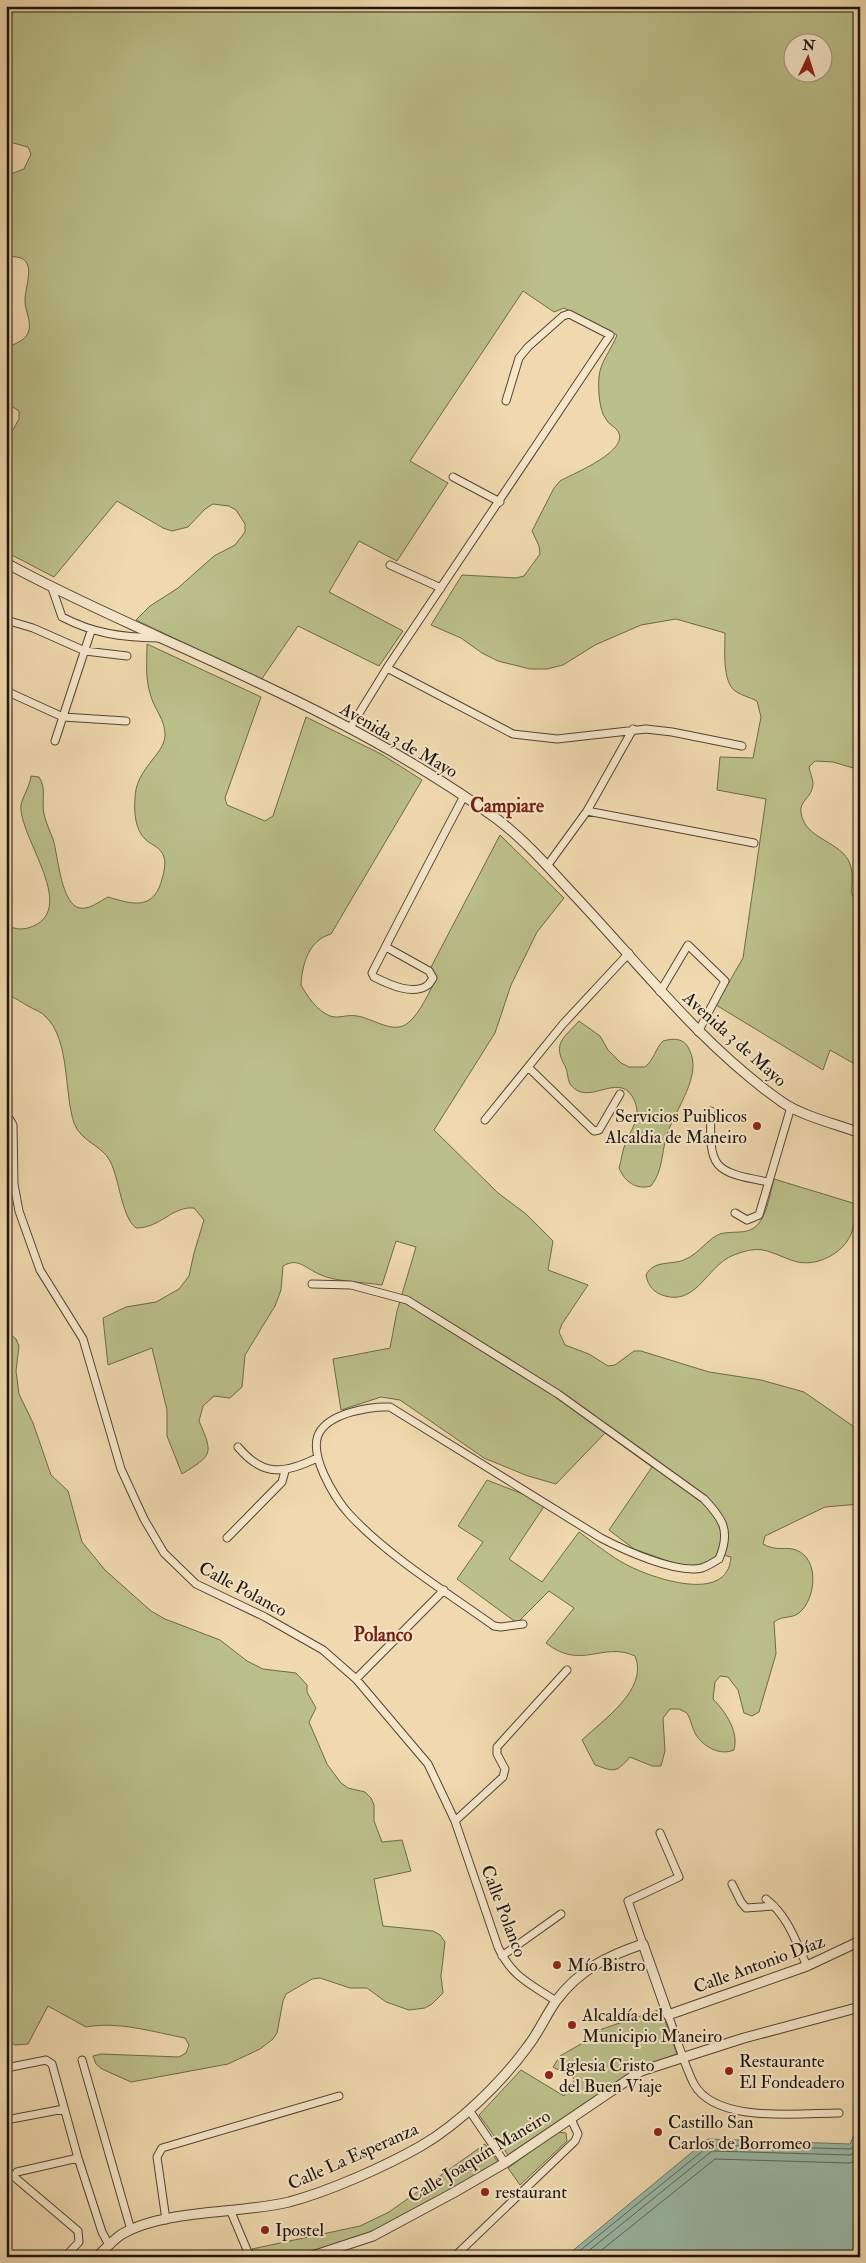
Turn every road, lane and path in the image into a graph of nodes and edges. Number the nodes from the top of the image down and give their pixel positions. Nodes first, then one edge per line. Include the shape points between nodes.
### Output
1 (506, 401) dead end
2 (453, 477) dead end
3 (500, 502) junction
4 (6, 562) edge
5 (390, 565) dead end
6 (52, 588) junction
7 (442, 588) junction
8 (6, 620) edge
9 (91, 631) junction
10 (161, 638) junction
11 (85, 651) junction
12 (128, 656) dead end
13 (387, 668) junction
14 (6, 691) edge
15 (63, 717) junction
16 (126, 721) dead end
17 (350, 728) junction
18 (633, 729) junction
19 (55, 741) dead end
20 (742, 746) dead end
21 (464, 796) junction
22 (588, 811) junction
23 (754, 843) dead end
24 (547, 866) junction
25 (386, 946) junction
26 (629, 953) junction
27 (660, 992) junction
28 (698, 1032) junction
29 (529, 1068) junction
30 (620, 1094) dead end
31 (791, 1107) junction
32 (711, 1111) dead end
33 (6, 1113) edge
34 (485, 1120) dead end
35 (860, 1133) edge
36 (769, 1182) junction
37 (735, 1213) dead end
38 (312, 1284) dead end
39 (238, 1447) dead end
40 (316, 1458) junction
41 (285, 1471) junction
42 (227, 1538) dead end
43 (444, 1590) junction
44 (523, 1624) dead end
45 (568, 1670) dead end
46 (356, 1679) junction
47 (455, 1821) junction
48 (660, 1833) dead end
49 (732, 1884) dead end
50 (766, 1899) dead end
51 (774, 1906) junction
52 (561, 1914) dead end
53 (860, 1941) edge
54 (643, 1944) junction
55 (502, 1956) junction
56 (807, 1966) junction
57 (556, 2001) junction
58 (860, 2007) edge
59 (668, 2014) junction
60 (684, 2056) junction
61 (82, 2060) dead end
62 (6, 2068) edge
63 (339, 2096) dead end
64 (64, 2109) junction
65 (470, 2110) junction
66 (839, 2113) dead end
67 (571, 2119) junction
68 (6, 2120) edge
69 (78, 2158) junction
70 (505, 2163) junction
71 (6, 2170) edge
72 (17, 2172) dead end
73 (231, 2212) junction
74 (166, 2220) junction
75 (131, 2230) junction
76 (109, 2245) junction
77 (338, 2253) edge
78 (65, 2257) edge
79 (97, 2257) edge
80 (250, 2257) edge
81 (309, 2257) edge
82 (454, 2257) edge

1 - 3 street via 519,358 563,316 569,314 610,335
2 - 3 street
3 - 7 street
4 - 6 street, Avenida 3 de Mayo
5 - 7 street
6 - 9 street via 62,617
6 - 10 street, Avenida 3 de Mayo
7 - 13 street
8 - 11 street via 34,628
9 - 10 street via 133,638
9 - 11 street
10 - 17 street, Avenida 3 de Mayo
11 - 12 street
11 - 15 street
13 - 17 street
13 - 18 street via 513,734 558,739
14 - 15 street
15 - 16 street
15 - 19 street
17 - 21 street, Avenida 3 de Mayo via 433,774
18 - 20 street via 672,732
18 - 22 street
21 - 24 street, Avenida 3 de Mayo via 521,838
21 - 25 street
22 - 23 street
22 - 24 street
24 - 26 street, Avenida 3 de Mayo
25 - 25 street via 429,971 433,978 429,984 417,988 400,987 374,977 372,973
26 - 27 street, Avenida 3 de Mayo
26 - 29 street via 563,1024
27 - 28 street, Avenida 3 de Mayo
27 - 28 street via 688,945 725,981
28 - 31 street, Avenida 3 de Mayo
29 - 30 street via 594,1131 598,1130
29 - 34 street
31 - 35 street, Avenida 3 de Mayo
31 - 36 street
32 - 36 street via 710,1146 712,1156 722,1169 739,1177
33 - 46 street, Calle Polanco via 13,1125 14,1194 40,1270 83,1339 121,1469 164,1553 196,1584 265,1617 323,1650
36 - 37 street via 758,1215 747,1220
38 - 40 street via 351,1285 407,1300 455,1329 558,1394 704,1499 722,1522 725,1542 719,1559 695,1568 662,1562 616,1546 390,1407 362,1409 326,1424 318,1434
39 - 41 street via 267,1469
40 - 41 street
40 - 43 street via 349,1514 391,1551
41 - 42 street via 282,1482
43 - 44 street via 494,1626
43 - 46 street
45 - 47 street via 497,1746 496,1754 505,1768 503,1777
46 - 47 street, Calle Polanco via 433,1771
47 - 55 street, Calle Polanco
48 - 54 street via 679,1877 628,1901
49 - 51 street via 746,1908
50 - 51 street
51 - 56 street via 788,1925
52 - 55 street
53 - 56 street, Calle Antonio Díaz
54 - 57 street, Calle La Esperanza via 583,1971
54 - 59 street
55 - 57 street, Calle Polanco via 513,1973
56 - 59 street, Calle Antonio Díaz
57 - 65 street, Calle La Esperanza via 529,2045
58 - 60 street, Calle Joaquín Maneiro
59 - 60 street
60 - 66 street via 694,2084 703,2095 724,2107 746,2113
60 - 67 street, Calle Joaquín Maneiro via 641,2071
61 - 75 street
62 - 64 street via 50,2060
63 - 74 street via 162,2148 157,2157
64 - 68 street
64 - 69 street
65 - 70 street
65 - 73 street, Calle La Esperanza via 420,2146 331,2187 284,2203
67 - 70 street, Calle Joaquín Maneiro
67 - 82 street via 578,2134 575,2140
69 - 72 street
69 - 76 street
70 - 77 street, Calle Joaquín Maneiro
71 - 78 street via 78,2232 78,2242
73 - 74 street, Calle La Esperanza
73 - 80 street
74 - 75 street, Calle La Esperanza
75 - 76 street, Calle La Esperanza
76 - 79 street, Calle La Esperanza
77 - 81 street, Calle Joaquín Maneiro

